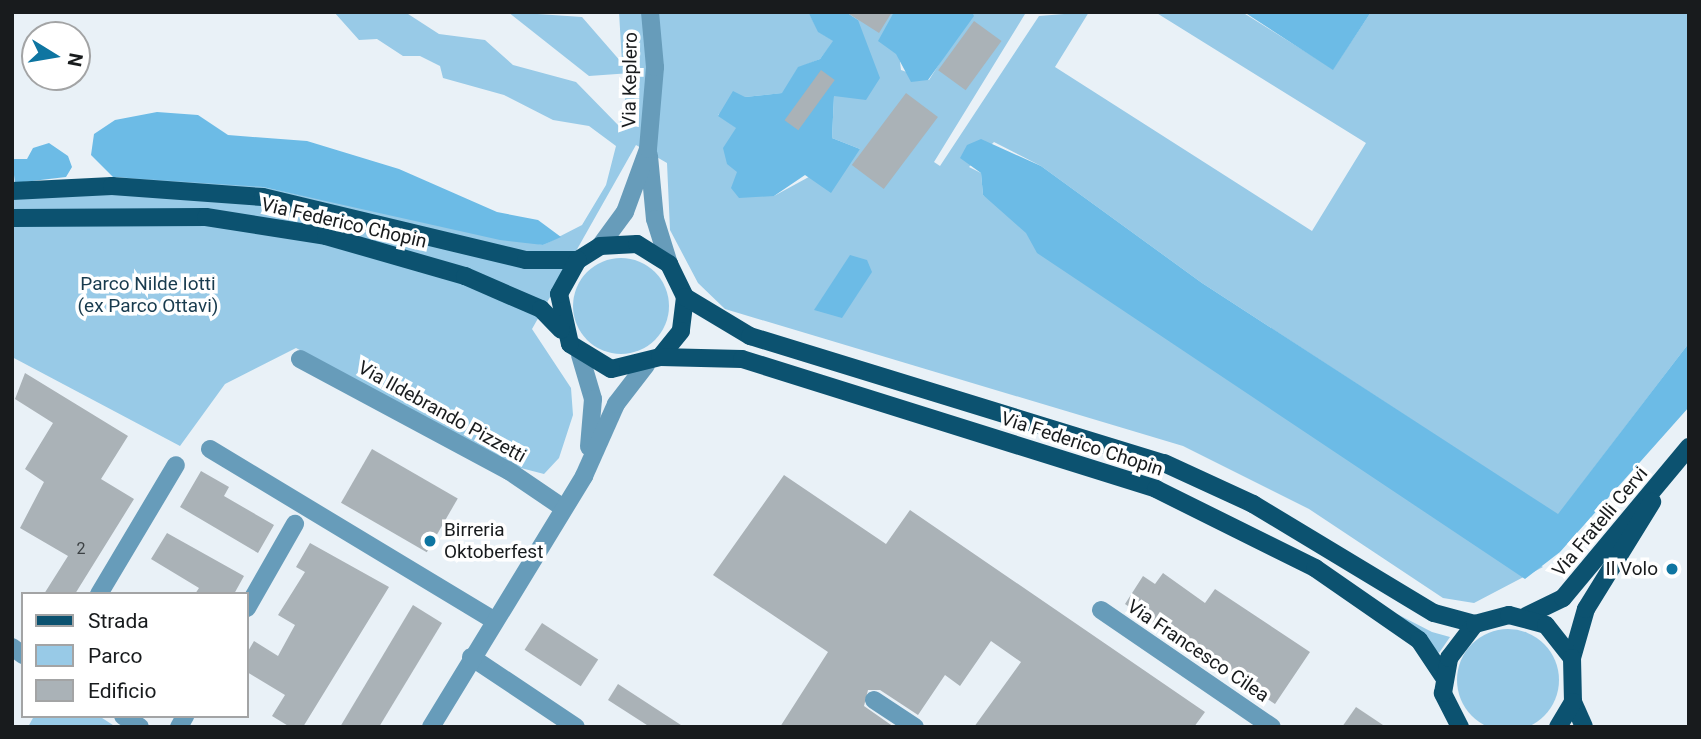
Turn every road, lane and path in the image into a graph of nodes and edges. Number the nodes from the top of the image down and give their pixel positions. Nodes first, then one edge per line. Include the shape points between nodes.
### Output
1 (650, 12) edge
2 (648, 149) junction
3 (12, 191) edge
4 (12, 218) edge
5 (600, 246) junction
6 (578, 260) junction
7 (669, 264) junction
8 (685, 298) junction
9 (563, 332) junction
10 (580, 355) junction
11 (300, 359) dead end
12 (653, 361) junction
13 (1689, 447) edge
14 (210, 449) dead end
15 (176, 465) dead end
16 (1668, 475) junction
17 (584, 476) junction
18 (562, 507) junction
19 (295, 524) dead end
20 (100, 592) edge
21 (248, 606) edge
22 (1101, 610) dead end
23 (1526, 616) junction
24 (493, 620) junction
25 (1475, 624) junction
26 (471, 657) junction
27 (1572, 658) junction
28 (1443, 676) junction
29 (874, 700) dead end
30 (1573, 702) junction
31 (1447, 718) edge
32 (431, 727) edge
33 (576, 727) edge
34 (915, 727) edge
35 (1272, 727) edge
36 (1460, 727) edge
37 (1558, 727) edge
38 (1584, 727) edge

1 - 2 street, Via Keplero via 655,67
2 - 5 street, Via Keplero via 625,212
2 - 7 street, Via Keplero via 655,219
3 - 6 main road, Via Federico Chopin via 112,187 263,197 508,258
4 - 9 main road, Via Federico Chopin via 134,214 281,227 465,276 541,309
5 - 6 main road
5 - 7 main road via 637,244
6 - 9 main road via 559,294
7 - 8 main road
8 - 12 main road via 681,331
8 - 25 main road, Via Federico Chopin via 750,336 1164,463 1265,510 1434,613
9 - 10 main road, Via Federico Chopin
10 - 12 main road, Via Federico Chopin via 611,369
10 - 17 street via 593,399
11 - 18 street, Via Ildebrando Pizzetti via 509,471
12 - 17 street via 616,404
12 - 28 main road, Via Federico Chopin via 742,359 1156,489 1315,568 1419,640
13 - 16 main road, Via Fratelli Cervi
14 - 24 street
15 - 20 street
16 - 23 main road, Via Fratelli Cervi via 1563,598
16 - 27 main road, Via Fratelli Cervi via 1586,609
17 - 18 street
18 - 24 street
19 - 21 street
22 - 35 street, Via Francesco Cilea
23 - 25 main road, Via Fratelli Cervi
23 - 27 main road via 1562,639
24 - 26 street
25 - 28 main road via 1458,641
26 - 32 street
26 - 33 street
27 - 30 main road, Via Fratelli Cervi
28 - 31 main road
29 - 34 street
30 - 37 main road
30 - 38 main road
31 - 36 main road

